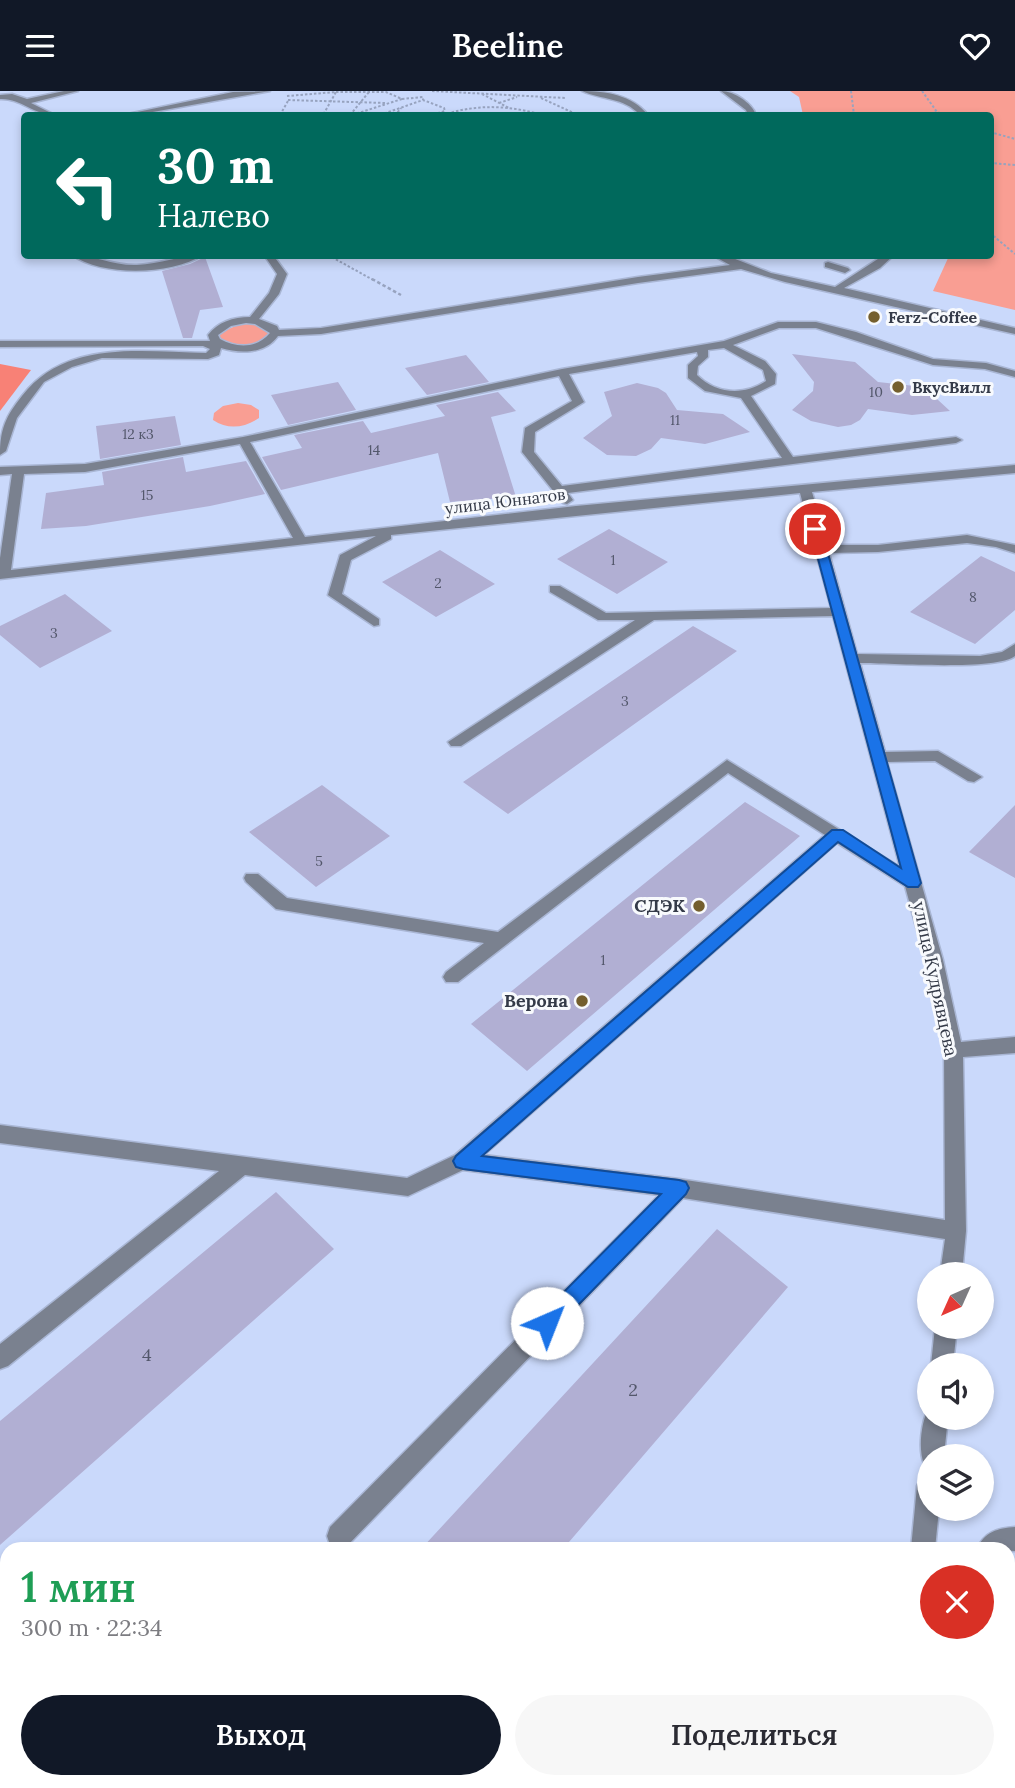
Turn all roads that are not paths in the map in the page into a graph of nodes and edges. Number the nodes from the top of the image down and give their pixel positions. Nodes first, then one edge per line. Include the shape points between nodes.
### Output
1 (74, 91) edge
2 (195, 91) edge
3 (266, 91) edge
4 (586, 91) edge
5 (725, 91) edge
6 (0, 97) edge
7 (205, 99) junction
8 (26, 101) junction
9 (45, 112) edge
10 (142, 112) edge
11 (642, 112) edge
12 (751, 112) edge
13 (86, 259) edge
14 (186, 259) edge
15 (271, 259) edge
16 (724, 259) edge
17 (885, 259) edge
18 (739, 267) junction
19 (825, 270) dead end
20 (838, 284) junction
21 (252, 321) junction
22 (1015, 331) edge
23 (275, 333) junction
24 (213, 342) junction
25 (726, 344) junction
26 (0, 345) edge
27 (702, 348) junction
28 (562, 372) junction
29 (1015, 374) edge
30 (744, 394) junction
31 (243, 440) junction
32 (956, 440) dead end
33 (0, 451) edge
34 (789, 460) junction
35 (1015, 469) edge
36 (19, 470) junction
37 (0, 471) edge
38 (805, 489) junction
39 (560, 491) junction
40 (576, 510) junction
41 (397, 531) junction
42 (301, 541) junction
43 (820, 549) junction
44 (1015, 549) edge
45 (36, 571) junction
46 (2, 575) edge
47 (0, 589) edge
48 (555, 589) dead end
49 (838, 612) junction
50 (651, 616) junction
51 (374, 622) dead end
52 (1015, 648) edge
53 (850, 658) junction
54 (456, 742) dead end
55 (878, 757) junction
56 (974, 777) dead end
57 (837, 834) junction
58 (252, 878) dead end
59 (913, 883) junction
60 (501, 939) junction
61 (452, 977) dead end
62 (1015, 1045) edge
63 (953, 1050) junction
64 (0, 1134) edge
65 (463, 1161) junction
66 (242, 1165) junction
67 (679, 1188) junction
68 (956, 1231) junction
69 (952, 1262) edge
70 (0, 1358) edge
71 (926, 1521) edge
72 (340, 1536) dead end
73 (1015, 1539) edge
74 (924, 1542) edge
75 (998, 1542) edge

1 - 8 street
2 - 7 street
3 - 7 street
4 - 11 street via 617,98
5 - 12 street
6 - 8 street
7 - 10 street
8 - 9 street
13 - 14 street via 134,268
15 - 21 street via 282,274 274,294
16 - 18 street
17 - 20 street via 869,273
18 - 20 street
18 - 23 street via 333,329
19 - 20 street
20 - 22 street
21 - 23 street via 267,324
21 - 24 street via 224,325 216,330
23 - 24 street via 265,344 243,349
24 - 26 street
24 - 33 street via 215,353 208,356 101,355 68,365 40,380 11,418
25 - 27 street
25 - 29 street via 778,325 816,325 903,355
25 - 30 street via 772,375 768,385
27 - 28 street
27 - 30 street via 703,357 691,370 695,380 710,390
28 - 31 street
28 - 39 street via 578,403 529,430 528,452
30 - 34 street
31 - 36 street via 85,468
31 - 42 street
32 - 34 street
34 - 39 street
35 - 38 street, улица Юннатов
36 - 37 street
36 - 46 street
38 - 40 street, улица Юннатов
38 - 43 street, улица Кудрявцева
39 - 40 street
40 - 41 street, улица Юннатов
41 - 42 street, улица Юннатов
41 - 51 street via 345,558 335,595
42 - 45 street, улица Юннатов
43 - 44 street via 884,548 957,538
43 - 49 street, улица Кудрявцева
45 - 46 street, улица Юннатов
45 - 47 street
48 - 50 street via 603,617
49 - 50 street
49 - 53 street, улица Кудрявцева
50 - 54 street
52 - 53 street via 1006,656 980,660
53 - 55 street, улица Кудрявцева
55 - 56 street via 938,757
55 - 59 street, улица Кудрявцева
57 - 59 street
57 - 60 street via 727,765
57 - 65 street
58 - 60 street via 282,904
59 - 63 street, улица Кудрявцева
60 - 61 street
62 - 63 street
63 - 68 street, улица Кудрявцева
64 - 66 street
65 - 66 street via 408,1187
65 - 67 street
66 - 70 street
67 - 68 street
67 - 72 street
68 - 69 street, улица Кудрявцева
71 - 74 street
73 - 75 street

